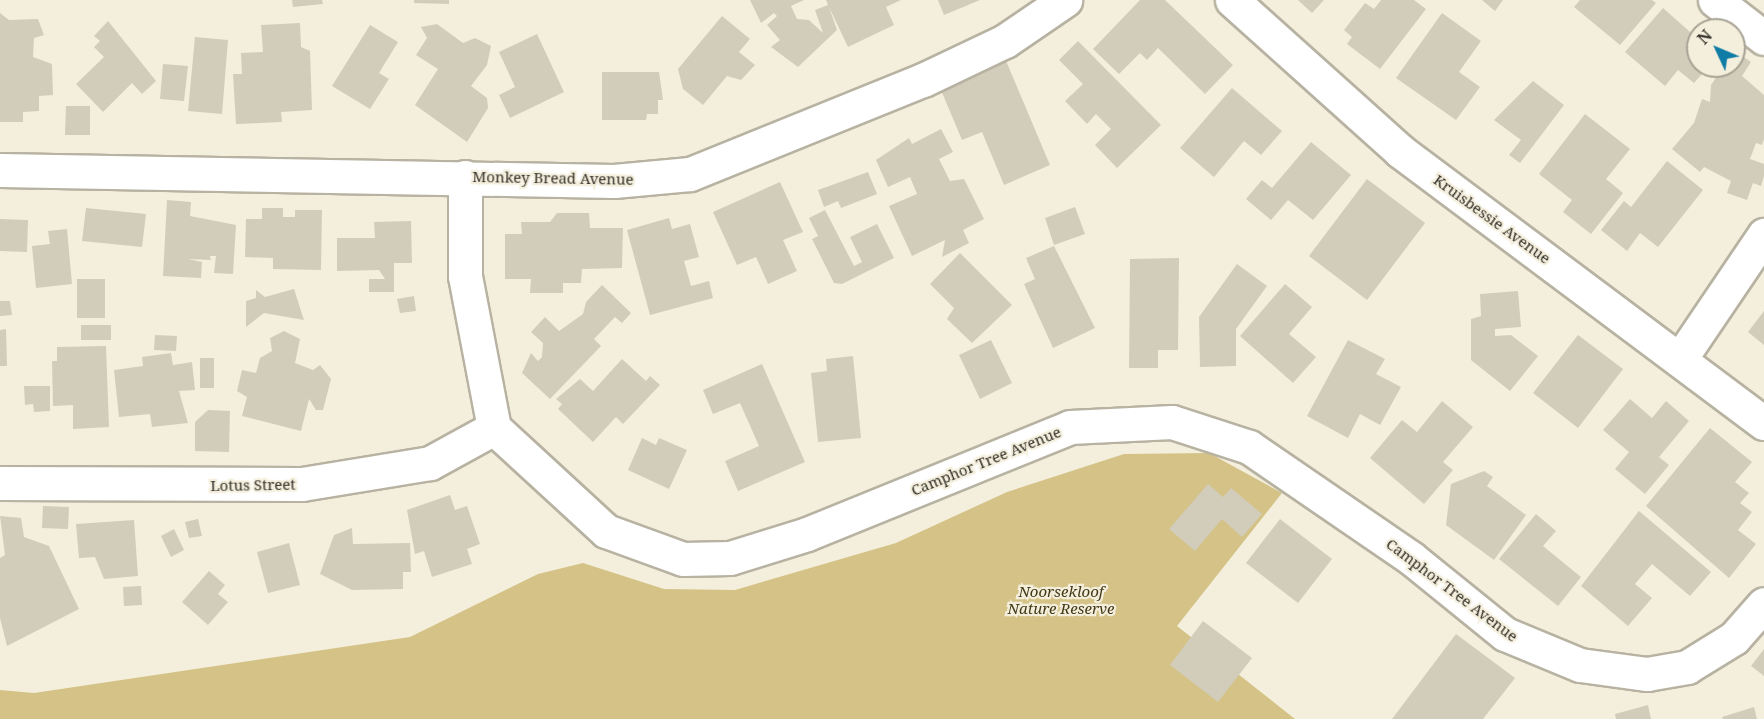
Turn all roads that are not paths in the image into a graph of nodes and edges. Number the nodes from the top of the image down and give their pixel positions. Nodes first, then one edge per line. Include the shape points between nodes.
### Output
1 (1065, 0) edge
2 (1232, 0) edge
3 (1715, 0) edge
4 (1764, 38) edge
5 (0, 170) edge
6 (465, 177) junction
7 (1764, 235) edge
8 (1680, 359) junction
9 (1764, 423) edge
10 (494, 428) junction
11 (0, 483) edge
12 (1764, 604) edge

1 - 6 street, Monkey Bread Avenue via 1005,41 923,80 690,174 614,181
2 - 8 street, Kruisbessie Avenue via 1400,151
3 - 4 street
5 - 6 street, Monkey Bread Avenue
6 - 10 street via 465,276
7 - 8 street
8 - 9 street, Kruisbessie Avenue
10 - 11 street, Lotus Street via 430,463 302,484
10 - 12 street, Camphor Tree Avenue via 606,531 683,560 730,558 807,534 1070,427 1172,422 1249,447 1412,558 1505,634 1580,665 1647,674 1687,667 1734,638

